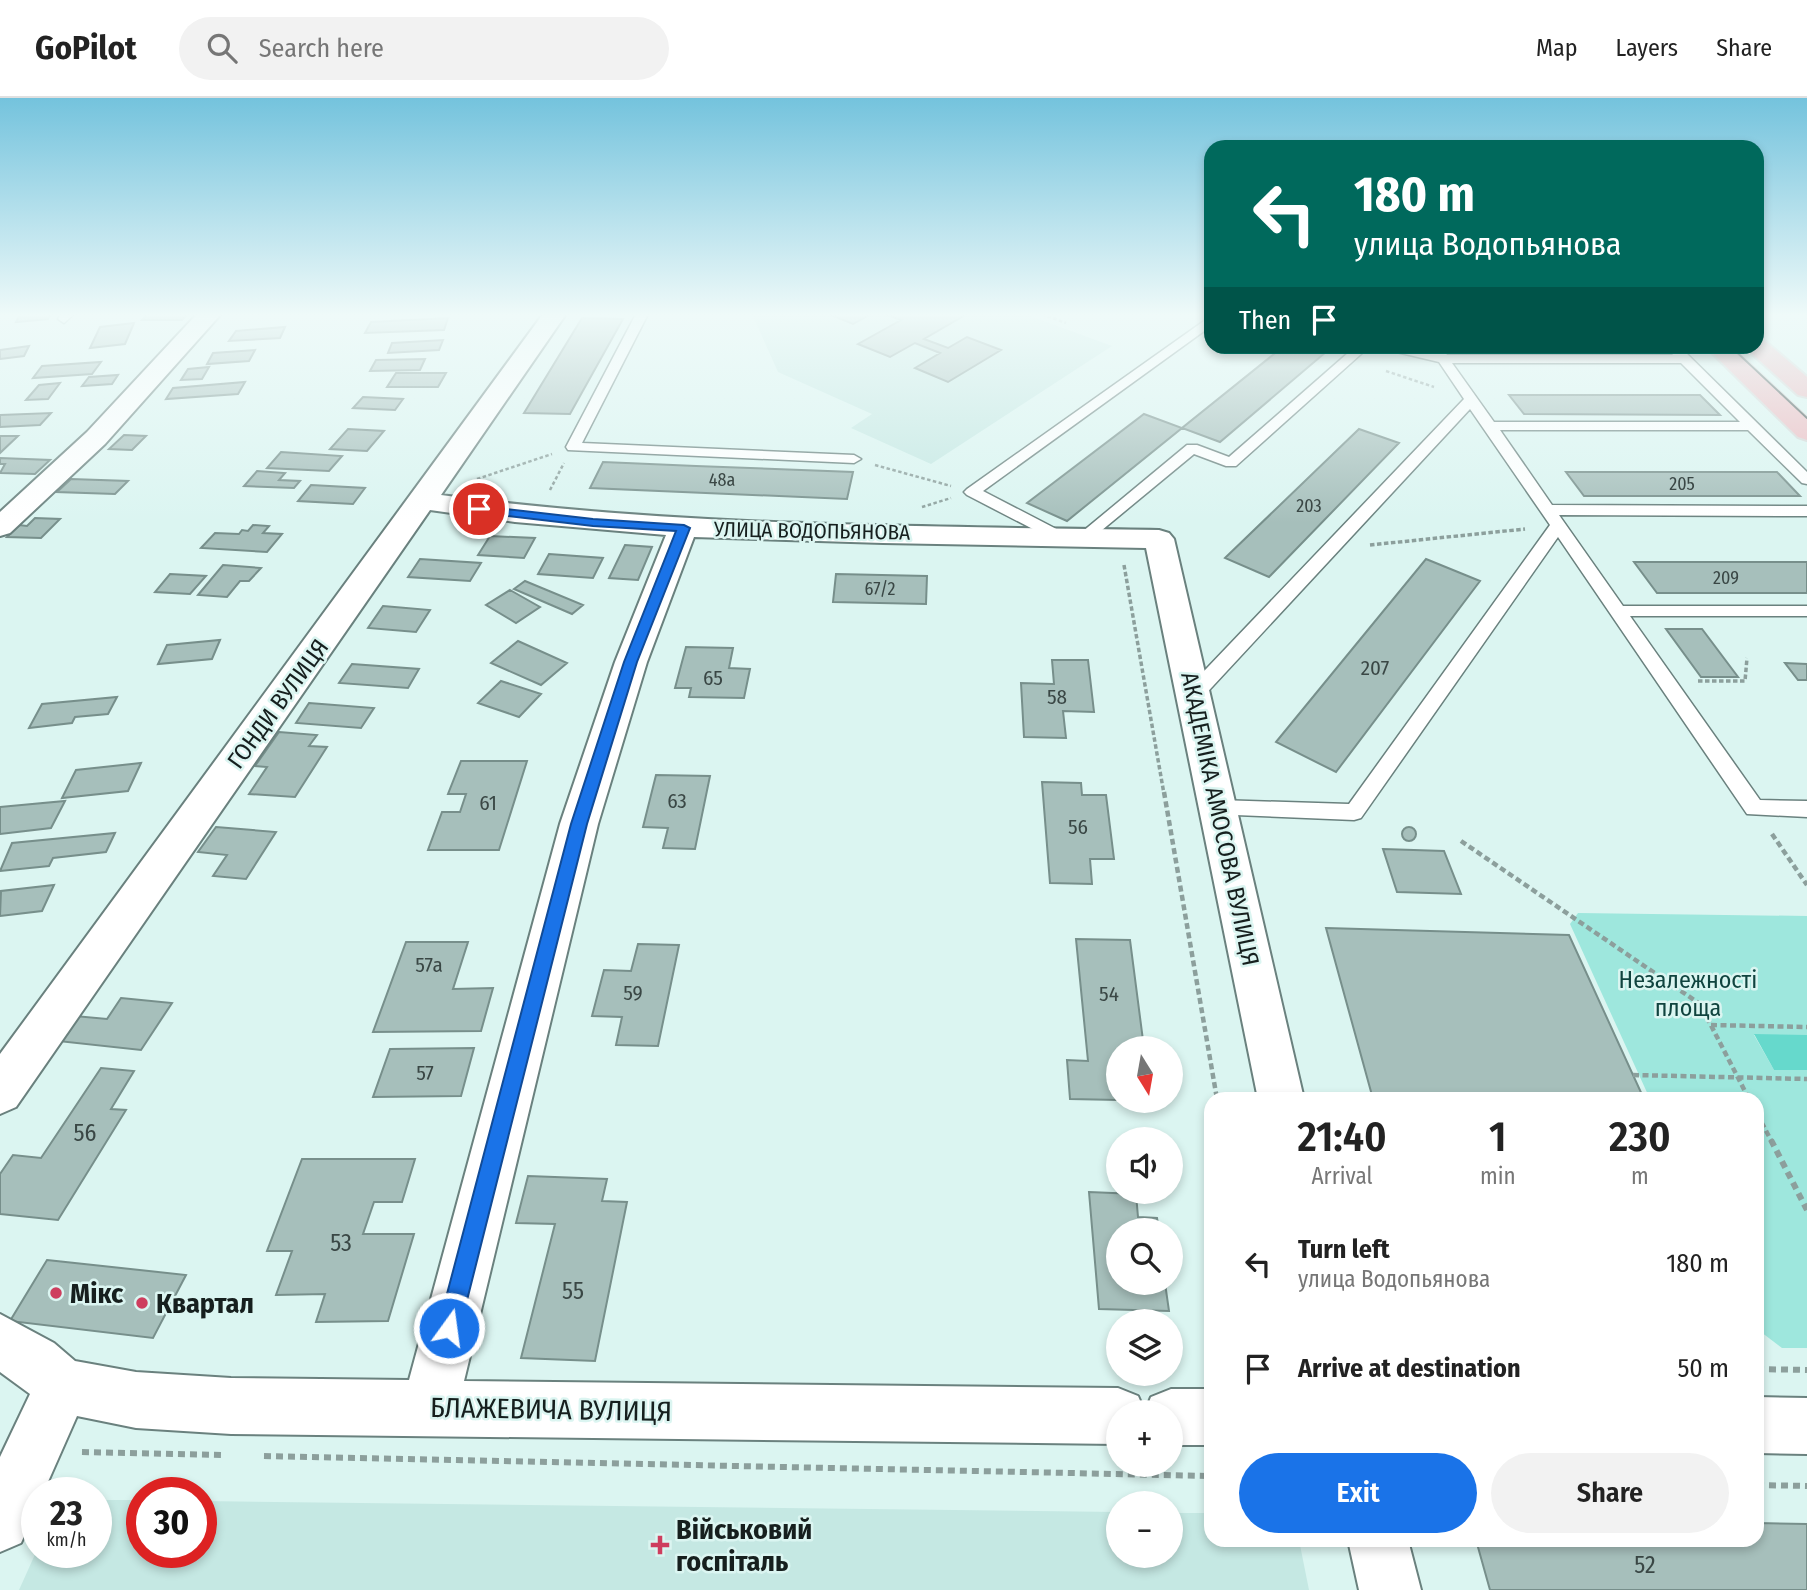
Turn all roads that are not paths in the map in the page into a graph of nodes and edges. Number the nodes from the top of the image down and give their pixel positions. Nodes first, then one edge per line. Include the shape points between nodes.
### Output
1 (144, 384) edge
2 (506, 384) edge
3 (606, 384) edge
4 (1123, 384) edge
5 (1322, 384) edge
6 (1460, 384) edge
7 (1710, 384) edge
8 (1756, 384) edge
9 (1471, 400) junction
10 (1489, 426) junction
11 (1753, 426) junction
12 (1807, 432) edge
13 (854, 460) road end
14 (1807, 480) edge
15 (424, 500) junction
16 (1807, 511) edge
17 (1552, 518) junction
18 (0, 527) edge
19 (684, 528) junction
20 (1071, 537) junction
21 (1159, 539) joint
22 (1617, 611) junction
23 (1807, 611) edge
24 (1193, 695) junction
25 (1218, 808) junction
26 (1807, 809) edge
27 (0, 1092) edge
28 (1279, 1092) edge
29 (0, 1341) edge
30 (62, 1386) junction
31 (429, 1408) junction
32 (1106, 1416) edge
33 (1183, 1417) edge
34 (1204, 1417) edge
35 (1764, 1425) edge
36 (1807, 1426) edge
37 (0, 1522) edge
38 (1380, 1547) edge
39 (1390, 1590) edge

1 - 18 street via 96,438
2 - 15 street, ГОНДИ ВУЛИЦЯ
3 - 13 lane via 573,447
4 - 20 lane via 972,492
5 - 20 lane via 1231,463 1192,448
6 - 9 lane
7 - 11 lane
8 - 12 main road
9 - 10 lane
9 - 24 lane
10 - 11 lane
10 - 17 lane
11 - 14 lane
15 - 19 street, УЛИЦА ВОДОПЬЯНОВА via 518,515
15 - 27 street, ГОНДИ ВУЛИЦЯ
16 - 17 lane
17 - 22 lane
17 - 25 lane via 1354,812
19 - 20 street, УЛИЦА ВОДОПЬЯНОВА
19 - 31 street via 631,662 579,824
20 - 21 street, УЛИЦА ВОДОПЬЯНОВА
21 - 24 street, АКАДЕМІКА АМОСОВА ВУЛИЦЯ
22 - 23 lane
22 - 26 lane via 1754,808
24 - 25 street, АКАДЕМІКА АМОСОВА ВУЛИЦЯ
25 - 28 street, АКАДЕМІКА АМОСОВА ВУЛИЦЯ
29 - 30 street via 35,1362
30 - 31 street, БЛАЖЕВИЧА ВУЛИЦЯ via 136,1400 231,1406
30 - 37 street
31 - 32 street, БЛАЖЕВИЧА ВУЛИЦЯ
33 - 34 street
35 - 36 street
38 - 39 street

